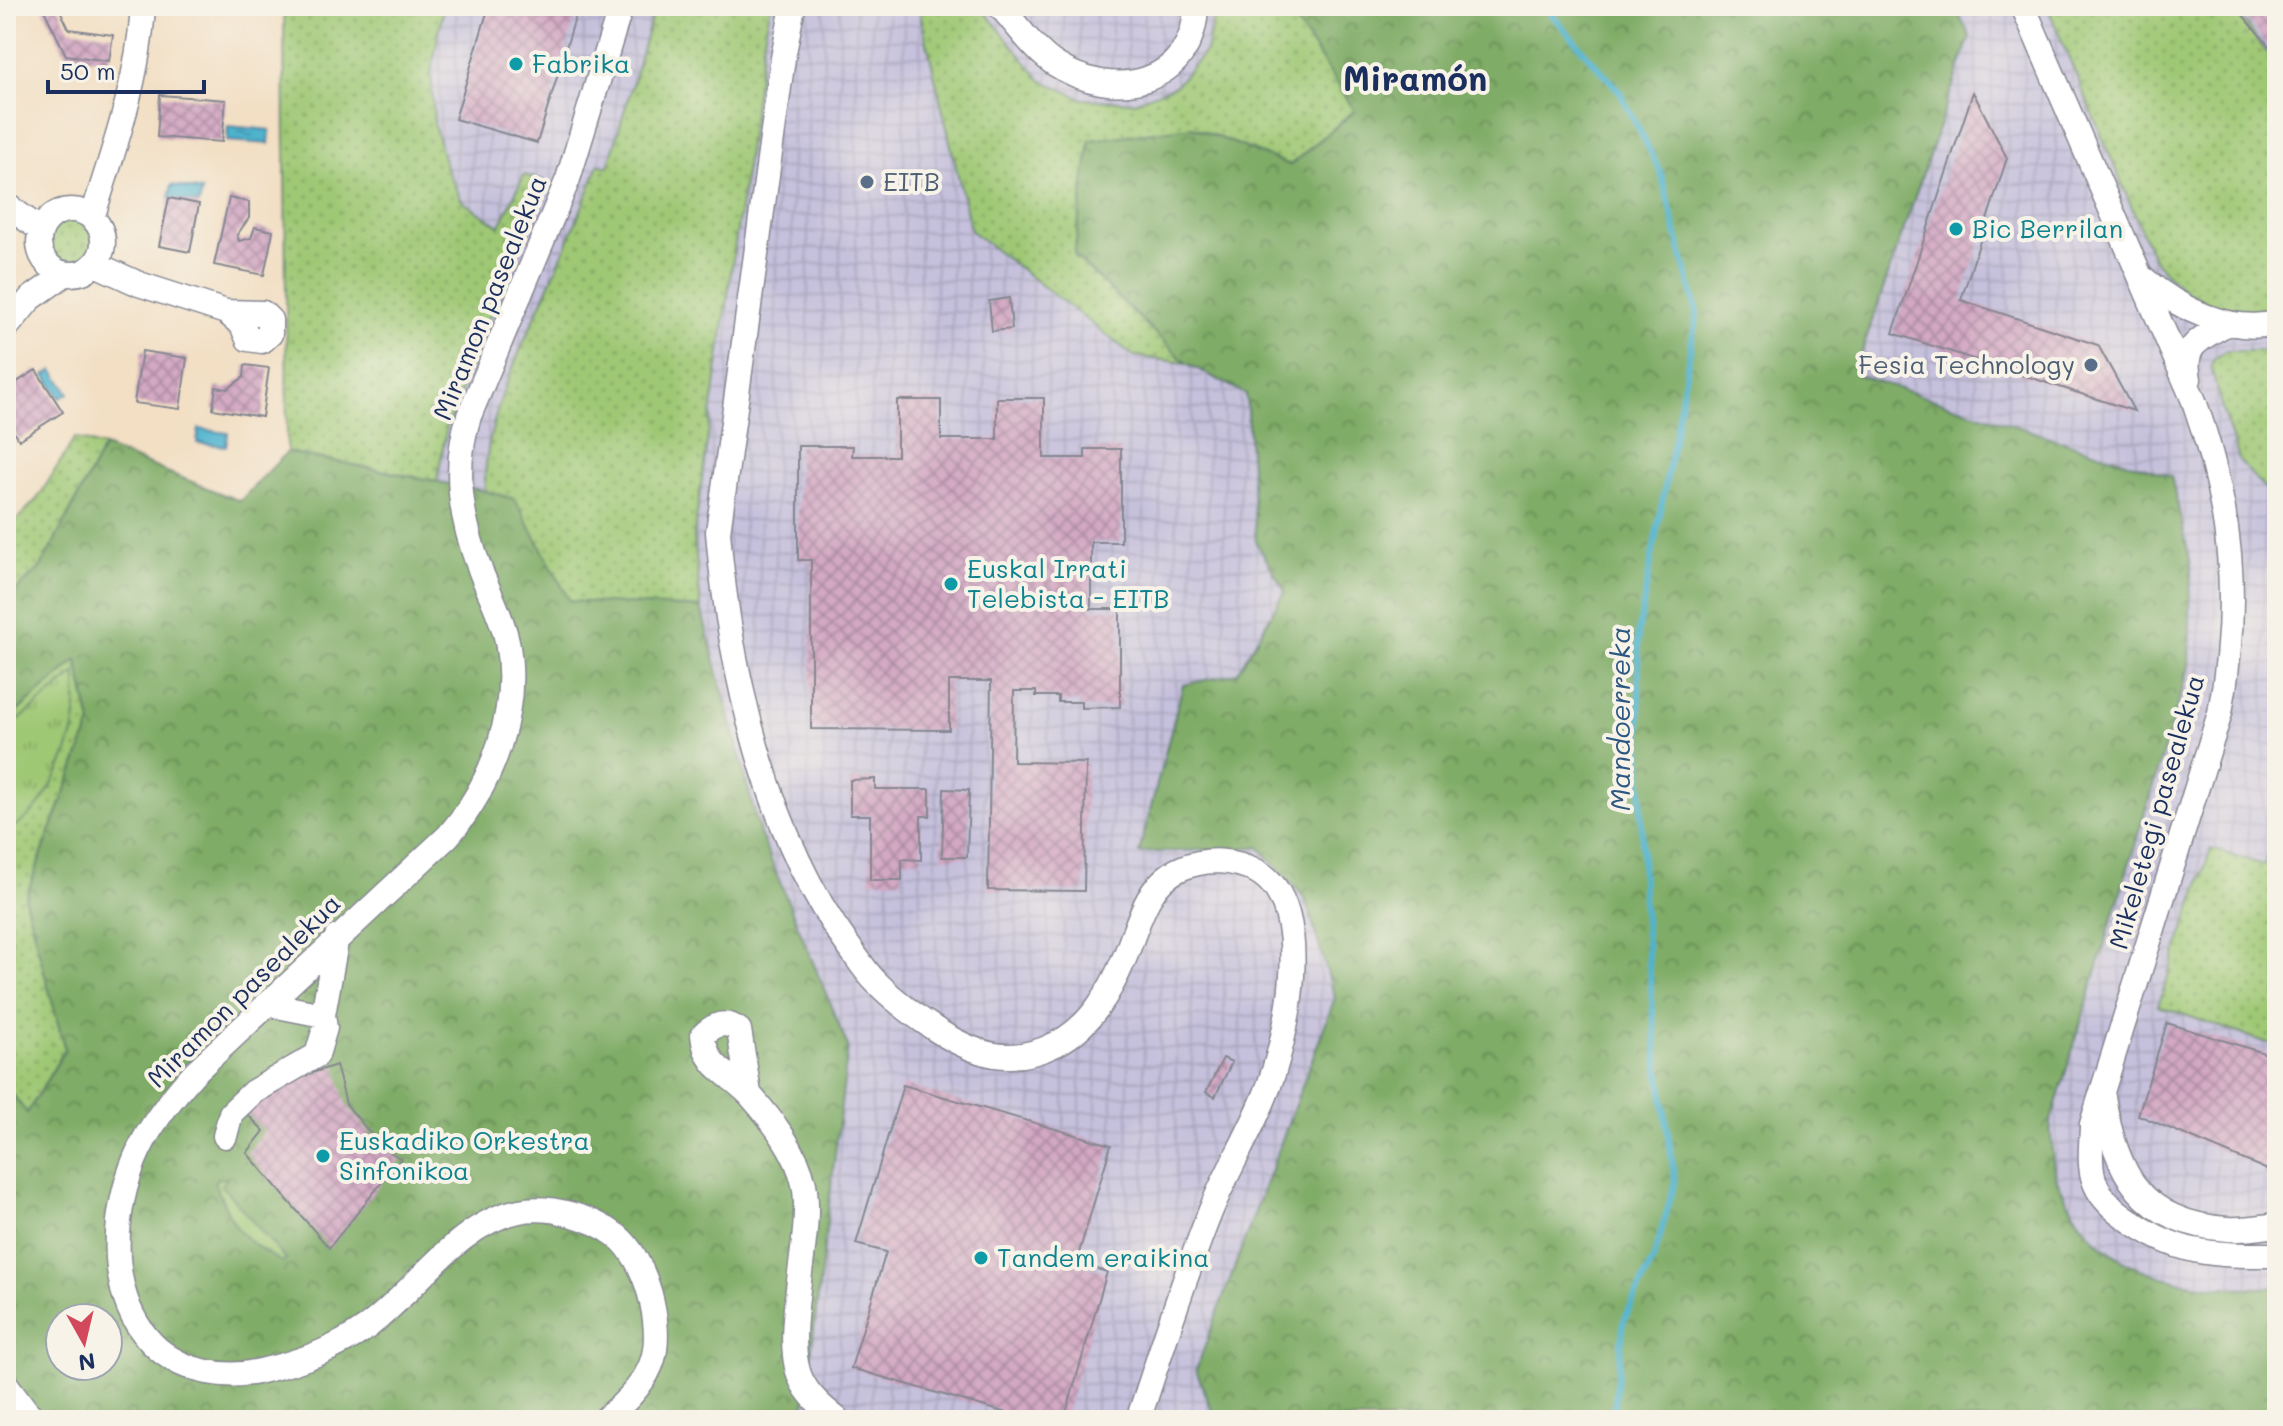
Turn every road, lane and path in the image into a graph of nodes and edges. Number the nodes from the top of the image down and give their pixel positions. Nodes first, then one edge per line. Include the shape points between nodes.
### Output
1 (143, 6) edge
2 (621, 6) edge
3 (793, 6) edge
4 (1000, 6) edge
5 (1196, 6) edge
6 (2023, 6) edge
7 (6, 205) edge
8 (92, 218) junction
9 (41, 230) junction
10 (42, 257) junction
11 (95, 264) junction
12 (65, 274) junction
13 (2139, 275) junction
14 (30, 299) junction
15 (239, 317) dead end
16 (2227, 323) junction
17 (2277, 323) edge
18 (6, 328) edge
19 (2194, 401) junction
20 (337, 937) junction
21 (267, 1004) junction
22 (323, 1015) junction
23 (2102, 1087) junction
24 (749, 1093) dead end
25 (225, 1136) dead end
26 (2277, 1225) edge
27 (2277, 1255) edge
28 (6, 1384) edge
29 (36, 1420) edge
30 (604, 1420) edge
31 (838, 1420) edge
32 (1138, 1420) edge

1 - 8 street via 126,104
2 - 20 street, Miramon pasealekua via 568,179 475,402 459,456 466,526 507,641 510,666 503,732 480,791 456,827
3 - 32 street via 718,532 723,587 754,738 805,873 834,926 875,981 936,1030 997,1057 1033,1054 1061,1042 1093,1014 1153,891 1178,869 1226,861 1246,866 1265,876 1289,920 1292,990 1267,1092 1211,1208
4 - 5 street via 1054,63 1101,82 1124,84 1146,81 1181,57 1191,39
6 - 13 street, Mikeletegi pasealekua
7 - 9 street
8 - 9 street via 67,210 47,220
8 - 11 street via 103,237
9 - 10 street
10 - 12 street
10 - 14 street
11 - 12 street
11 - 15 street
12 - 14 street
13 - 16 street, Mikeletegi pasealekua via 2183,308
13 - 19 street, Mikeletegi pasealekua
14 - 18 street
16 - 17 street, Mikeletegi pasealekua
16 - 19 street via 2192,347 2186,359
19 - 23 street, Mikeletegi pasealekua via 2222,492 2230,546 2230,663 2209,753
20 - 21 street, Miramon pasealekua
20 - 22 street
21 - 22 street
21 - 30 street, Miramon pasealekua via 173,1096 131,1164 121,1203 120,1283 149,1340 167,1356 211,1373 243,1375 303,1359 368,1326 455,1243 483,1225 519,1211 558,1211 619,1237 650,1292 656,1322 653,1359 639,1384
22 - 25 street via 317,1055 253,1092 231,1113
23 - 26 street, Mikeletegi pasealekua via 2115,1150 2141,1196 2189,1222 2227,1229
23 - 27 street, Mikeletegi pasealekua via 2092,1124 2092,1163 2094,1180 2109,1205 2165,1243 2234,1255
24 - 31 street via 797,1161 804,1186 796,1365 804,1385
28 - 29 street

